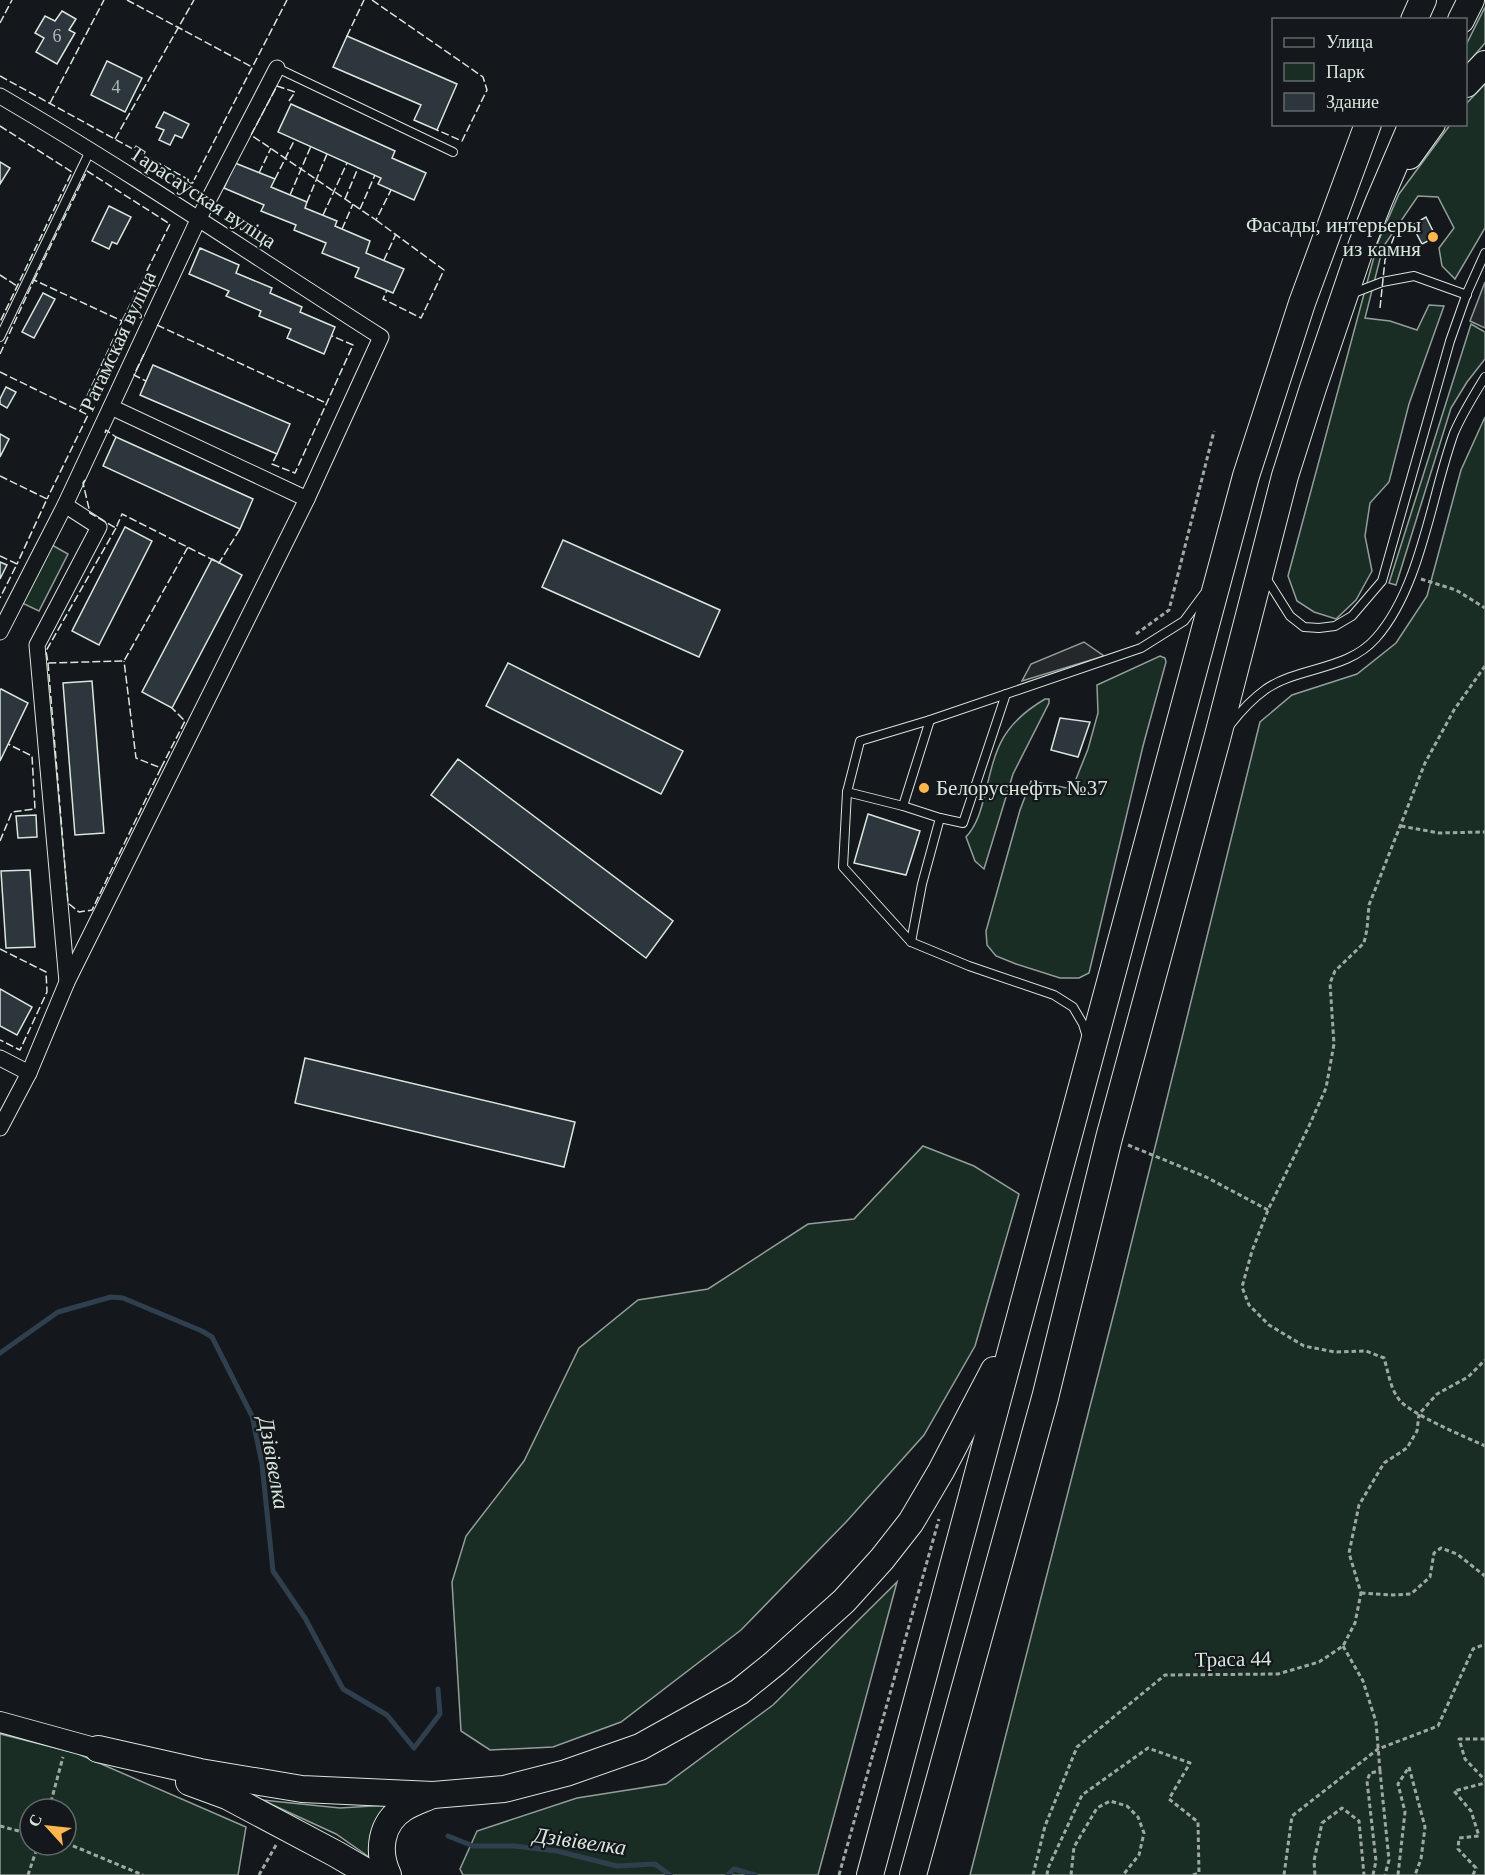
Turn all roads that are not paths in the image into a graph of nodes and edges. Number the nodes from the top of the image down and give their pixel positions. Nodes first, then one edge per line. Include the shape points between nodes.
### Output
1 (1406, 0) edge
2 (1423, 0) edge
3 (1471, 0) edge
4 (1402, 18) edge
5 (1415, 18) edge
6 (1462, 18) edge
7 (1485, 64) edge
8 (277, 68) joint
9 (1467, 83) edge
10 (0, 96) edge
11 (1367, 126) edge
12 (1411, 126) edge
13 (1431, 126) edge
14 (91, 149) junction
15 (453, 152) dead end
16 (1378, 201) junction
17 (198, 220) junction
18 (1485, 253) edge
19 (1467, 295) junction
20 (1344, 297) junction
21 (0, 337) edge
22 (1485, 377) edge
23 (111, 407) junction
24 (307, 499) junction
25 (65, 505) junction
26 (1262, 570) junction
27 (1218, 576) junction
28 (0, 632) edge
29 (1006, 694) junction
30 (930, 720) junction
31 (1217, 739) junction
32 (847, 792) junction
33 (903, 806) junction
34 (940, 818) junction
35 (910, 942) junction
36 (67, 982) junction
37 (1091, 1054) junction
38 (0, 1058) edge
39 (29, 1073) junction
40 (0, 1128) edge
41 (1016, 1328) junction
42 (0, 1722) edge
43 (98, 1749) junction
44 (433, 1795) junction
45 (313, 1842) junction
46 (350, 1875) edge
47 (372, 1875) edge
48 (388, 1875) edge
49 (870, 1875) edge
50 (913, 1875) edge

1 - 4 highway
2 - 5 highway
3 - 6 highway
7 - 9 highway
8 - 15 lane
8 - 17 street, Ратамская вуліца
10 - 14 street, Тарасаўская вуліца
11 - 27 highway via 1302,303
12 - 16 highway
13 - 16 highway
14 - 17 street, Тарасаўская вуліца
14 - 21 lane
16 - 20 highway
17 - 23 street, Ратамская вуліца
17 - 24 street, Тарасаўская вуліца via 381,337
18 - 19 lane
19 - 20 lane via 1414,276 1382,282
19 - 26 lane via 1450,341 1382,581 1352,616 1335,626 1304,627 1290,616
20 - 26 highway via 1285,476
22 - 31 lane via 1455,432 1406,590 1375,639 1353,657 1266,689
23 - 24 street
23 - 25 street, Ратамская вуліца
24 - 36 street
25 - 28 street, Ратамская вуліца
25 - 36 street via 99,527 38,645
26 - 31 highway
27 - 29 lane via 1184,621 1141,648
27 - 37 highway
29 - 30 lane
29 - 34 lane via 963,824
30 - 32 lane via 860,741
30 - 33 lane
31 - 50 highway via 1108,1138 1045,1398
32 - 33 lane
32 - 35 lane via 843,867
33 - 34 lane
34 - 35 lane
35 - 37 lane via 1054,995 1073,1007 1083,1024
36 - 39 street
37 - 41 highway
38 - 39 street
39 - 40 street
41 - 44 highway via 911,1522 844,1601 739,1692 640,1747 566,1773 504,1789
41 - 49 highway
42 - 43 street
43 - 44 highway via 302,1789
43 - 45 highway via 227,1796
44 - 48 highway via 403,1808 385,1830 382,1863
45 - 46 highway
45 - 47 highway

